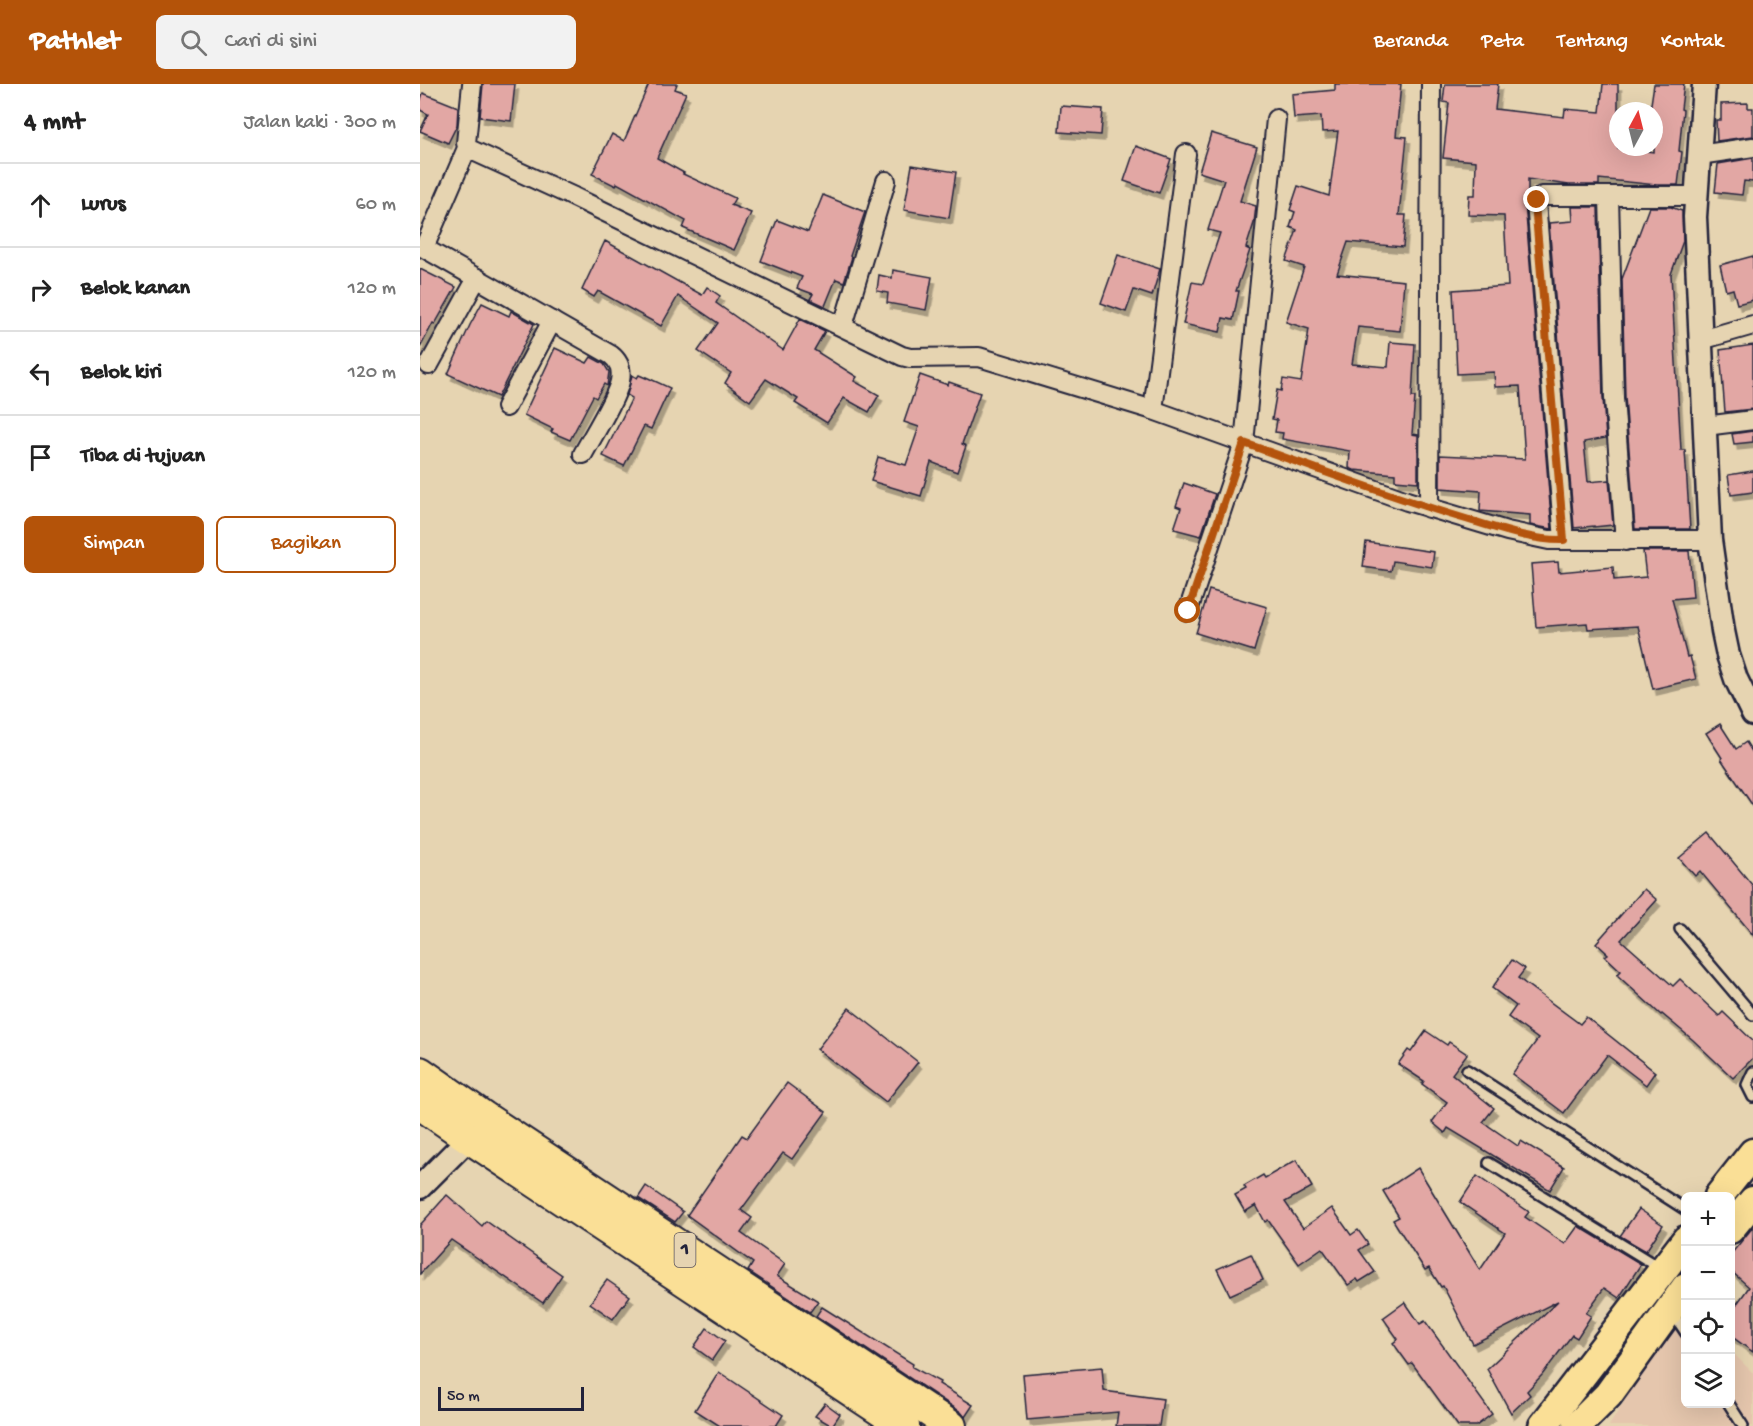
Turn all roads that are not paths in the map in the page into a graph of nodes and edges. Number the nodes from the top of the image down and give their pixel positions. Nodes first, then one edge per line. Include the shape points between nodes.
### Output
1 (472, 84) edge
2 (1431, 84) edge
3 (1704, 84) edge
4 (1276, 119) dead end
5 (1753, 147) edge
6 (467, 148) junction
7 (1186, 154) dead end
8 (1699, 155) junction
9 (886, 181) dead end
10 (1609, 196) junction
11 (1695, 196) junction
12 (422, 247) edge
13 (477, 278) junction
14 (552, 321) junction
15 (1753, 325) edge
16 (843, 326) junction
17 (1701, 340) junction
18 (429, 365) dead end
19 (506, 407) dead end
20 (1153, 410) junction
21 (1753, 420) edge
22 (1705, 426) junction
23 (1244, 443) junction
24 (583, 454) dead end
25 (1430, 508) junction
26 (1564, 540) junction
27 (1710, 540) junction
28 (1625, 541) junction
29 (1188, 611) dead end
30 (1753, 714) edge
31 (1680, 929) dead end
32 (1753, 1015) edge
33 (1467, 1070) dead end
34 (420, 1072) edge
35 (1753, 1072) edge
36 (1753, 1097) edge
37 (420, 1104) edge
38 (469, 1138) junction
39 (1753, 1153) edge
40 (1489, 1163) dead end
41 (420, 1187) edge
42 (1723, 1192) edge
43 (1753, 1201) edge
44 (1681, 1207) edge
45 (1735, 1224) edge
46 (1681, 1246) edge
47 (1663, 1269) junction
48 (1678, 1297) edge
49 (845, 1371) junction
50 (1732, 1408) edge
51 (1586, 1425) edge
52 (904, 1426) edge
53 (951, 1426) edge
54 (1543, 1426) edge
55 (1743, 1426) edge

1 - 6 street
2 - 25 street
3 - 8 street
4 - 23 street
5 - 8 street
6 - 12 street
6 - 16 street
7 - 20 street
8 - 11 street
9 - 16 street
10 - 11 street
10 - 26 street via 1542,196 1535,205
10 - 28 street via 1614,398
11 - 17 street
12 - 13 street
13 - 14 street
13 - 18 street
14 - 19 street
14 - 24 street via 611,355 621,369 618,388
15 - 17 street
16 - 20 street via 902,356 979,357
17 - 22 street
20 - 23 street
21 - 22 street
22 - 27 street
23 - 25 street
23 - 29 street
25 - 26 street via 1517,533
26 - 28 street
27 - 28 street
27 - 30 street via 1728,655
31 - 32 lane
33 - 44 lane
34 - 49 highway, 1
35 - 36 lane via 1747,1085
37 - 38 highway, 1
38 - 41 street
38 - 49 highway, 1
39 - 42 main road
40 - 47 lane
43 - 45 main road
46 - 47 main road
47 - 54 main road
48 - 51 main road
49 - 52 highway, 1
49 - 53 highway, 1
50 - 55 lane

